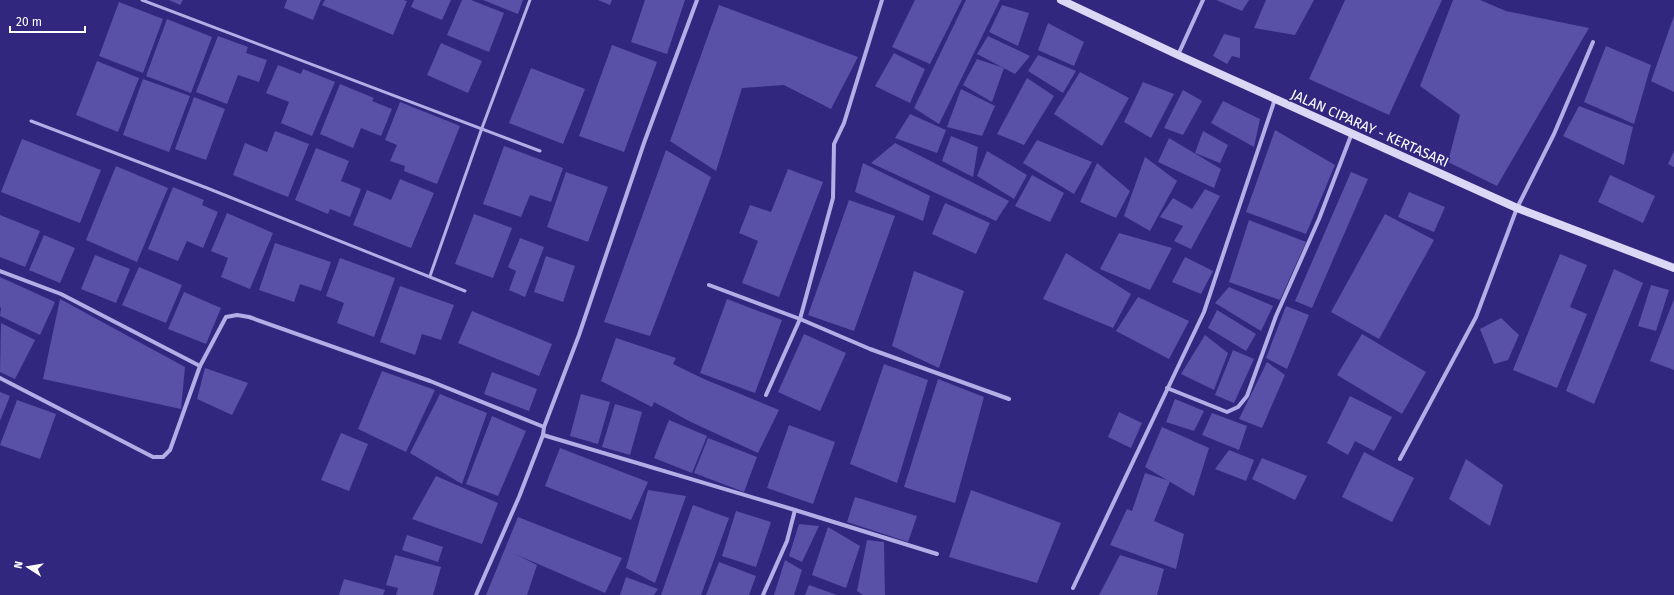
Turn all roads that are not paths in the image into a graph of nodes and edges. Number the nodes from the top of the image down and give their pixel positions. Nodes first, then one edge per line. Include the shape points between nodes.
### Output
1 (142, 0) edge
2 (530, 0) edge
3 (698, 0) edge
4 (882, 0) edge
5 (1061, 0) edge
6 (1203, 0) edge
7 (1072, 2) edge
8 (1592, 42) dead end
9 (1178, 55) junction
10 (1275, 99) junction
11 (31, 121) dead end
12 (482, 128) junction
13 (1352, 132) junction
14 (540, 151) dead end
15 (1517, 208) junction
16 (1674, 268) edge
17 (0, 271) edge
18 (430, 276) junction
19 (709, 285) dead end
20 (465, 291) dead end
21 (800, 319) junction
22 (200, 366) junction
23 (0, 378) edge
24 (1167, 388) junction
25 (766, 395) dead end
26 (1009, 399) dead end
27 (544, 427) junction
28 (543, 435) junction
29 (1400, 459) dead end
30 (795, 510) junction
31 (937, 554) dead end
32 (1073, 588) dead end
33 (476, 595) edge
34 (764, 595) edge

1 - 12 lane
2 - 12 lane
3 - 27 street
4 - 21 street via 844,124 834,144 833,198
5 - 7 main road, JALAN CIPARAY - KERTASARI
6 - 9 street
7 - 9 main road, JALAN CIPARAY - KERTASARI
8 - 15 street via 1554,134
9 - 10 main road, JALAN CIPARAY - KERTASARI
10 - 13 main road, JALAN CIPARAY - KERTASARI
10 - 24 street via 1204,312
11 - 18 lane
12 - 14 lane
12 - 18 lane
13 - 15 main road, JALAN CIPARAY - KERTASARI
13 - 24 street via 1319,219 1276,316 1247,396 1238,407 1227,412
15 - 16 main road, JALAN CIPARAY - KERTASARI
15 - 29 street via 1476,316
17 - 22 street via 61,294
18 - 20 lane
19 - 21 street
21 - 25 street
21 - 26 street via 870,349
22 - 23 street via 170,450 163,456 153,457
22 - 27 street via 226,317 237,314 430,381
24 - 32 street
27 - 28 street
28 - 30 street
28 - 33 street
30 - 31 street
30 - 34 street via 787,541

